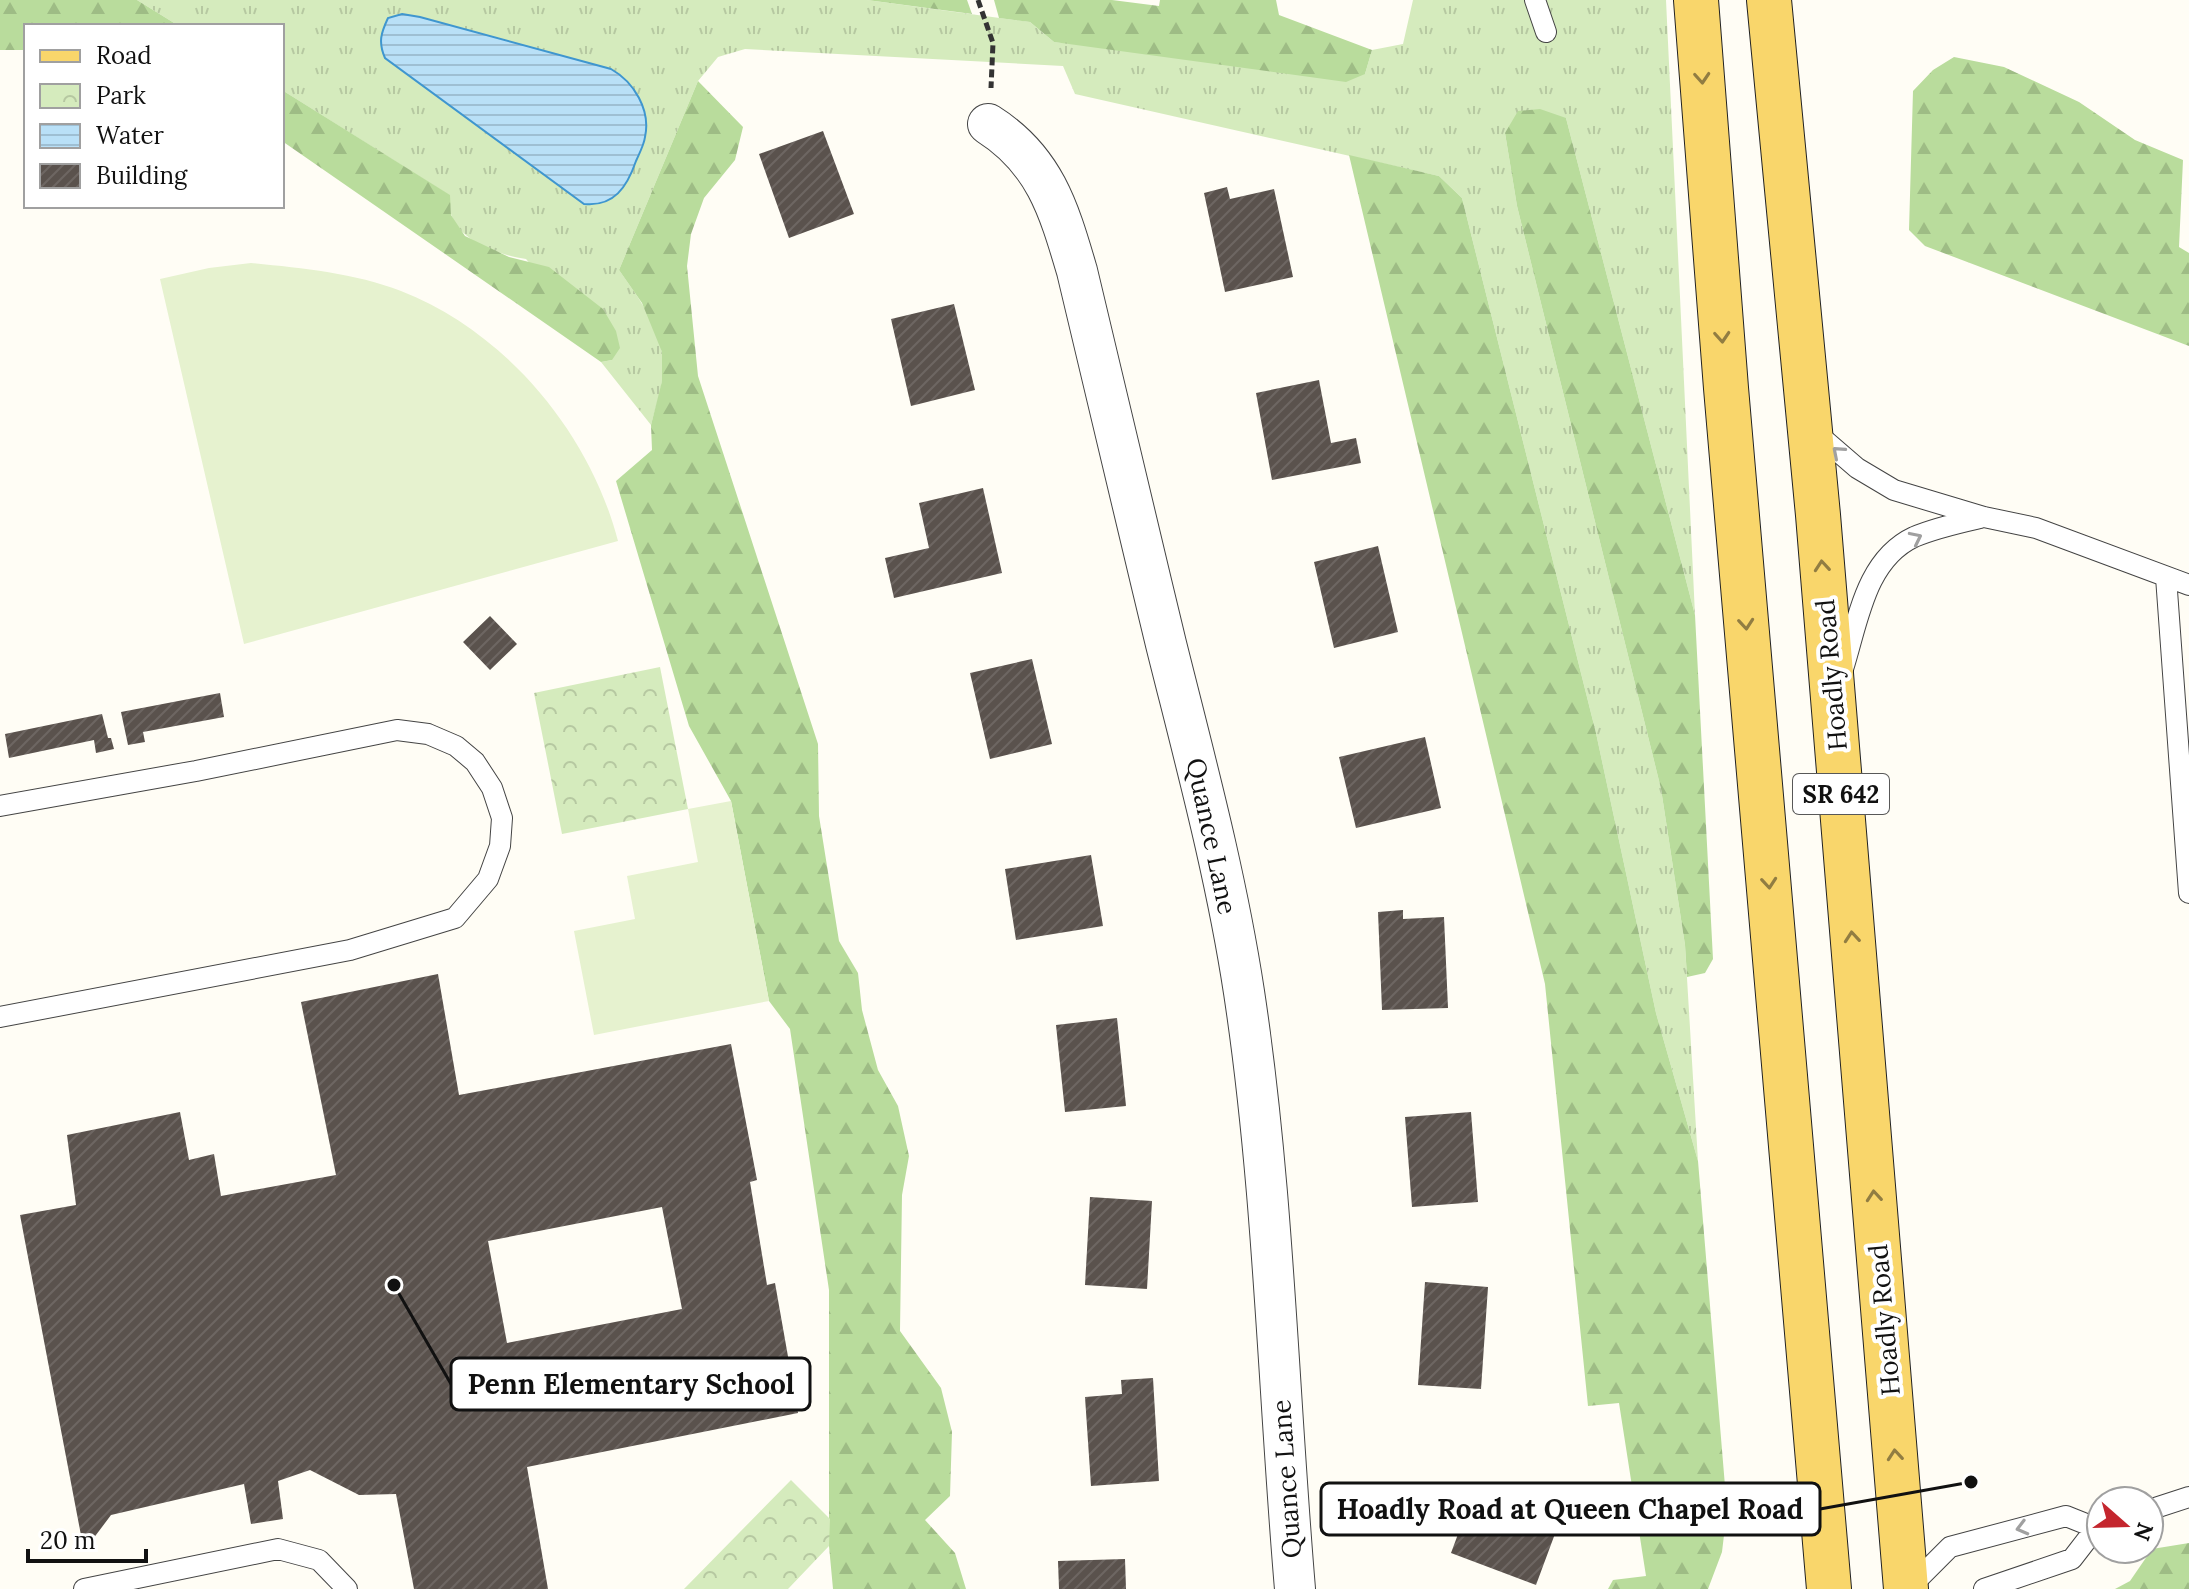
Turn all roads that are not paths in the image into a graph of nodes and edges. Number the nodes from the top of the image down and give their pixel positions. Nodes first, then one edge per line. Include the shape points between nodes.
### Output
1 (1535, 0) edge
2 (1696, 0) edge
3 (1769, 0) edge
4 (1546, 32) dead end
5 (988, 124) road end
6 (1809, 427) junction
7 (1984, 517) junction
8 (2166, 577) junction
9 (2189, 585) edge
10 (1833, 701) junction
11 (0, 806) edge
12 (2189, 893) edge
13 (0, 1017) edge
14 (2189, 1497) edge
15 (2165, 1505) edge
16 (2085, 1522) edge
17 (2085, 1544) edge
18 (84, 1589) edge
19 (347, 1589) edge
20 (1295, 1589) edge
21 (1829, 1589) edge
22 (1907, 1589) edge
23 (1984, 1589) edge

1 - 4 lane
2 -> 21 main road, SR 642
3 - 6 main road, Hoadly Road / SR 642
5 - 20 street, Quance Lane via 1027,155 1062,220 1207,802 1244,990 1264,1149
7 -> 6 lane via 1894,490 1857,468
10 -> 6 main road, Hoadly Road / SR 642
7 - 8 lane via 2036,528
10 -> 7 lane via 1882,561 1912,538
8 - 9 lane
8 - 12 lane
22 -> 10 main road, Hoadly Road / SR 642
11 - 13 lane via 397,730 428,734 456,746 475,762 492,788 502,818 500,846 488,879 455,918 350,950
14 - 15 lane
16 -> 22 lane via 2066,1516 1950,1547
17 - 23 lane via 2072,1559
18 - 19 lane via 278,1549 319,1560

